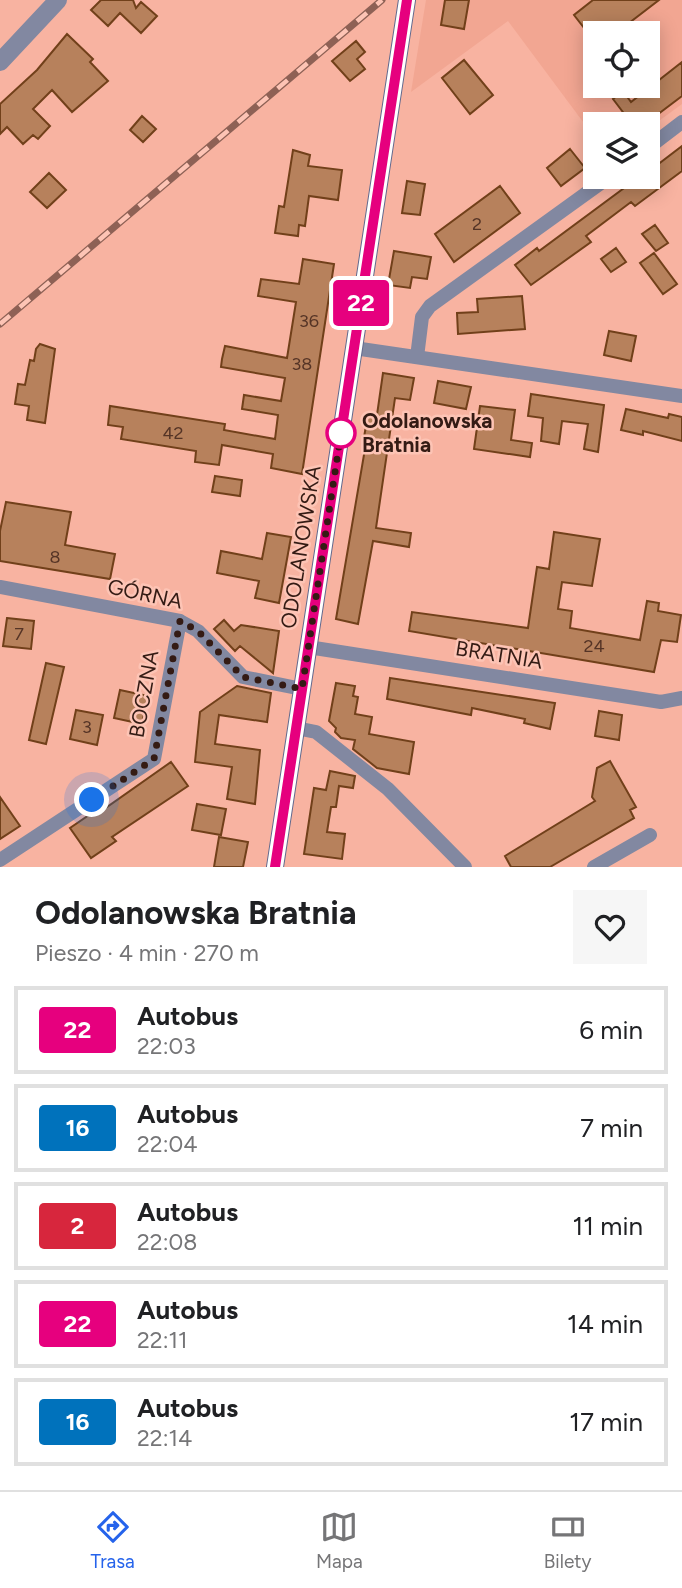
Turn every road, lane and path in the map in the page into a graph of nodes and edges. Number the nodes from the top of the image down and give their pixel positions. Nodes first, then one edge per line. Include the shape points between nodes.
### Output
1 (58, 0) edge
2 (407, 0) edge
3 (0, 62) edge
4 (682, 122) edge
5 (660, 139) edge
6 (592, 189) edge
7 (354, 348) junction
8 (417, 357) junction
9 (682, 396) edge
10 (0, 587) edge
11 (180, 621) junction
12 (309, 647) junction
13 (302, 689) junction
14 (682, 698) edge
15 (296, 728) junction
16 (650, 835) dead end
17 (0, 860) edge
18 (275, 867) edge
19 (465, 867) edge
20 (594, 867) edge

1 - 3 street
2 - 7 main road, ODOLANOWSKA
4 - 5 street
6 - 8 street via 430,306 422,317
7 - 8 street
7 - 12 main road, ODOLANOWSKA
8 - 9 street
10 - 11 street, GÓRNA
11 - 13 street, GÓRNA via 198,631 243,677
11 - 17 street, BOCZNA via 154,759
12 - 13 main road, ODOLANOWSKA
12 - 14 street, BRATNIA via 661,702
13 - 15 main road, ODOLANOWSKA
15 - 18 main road, ODOLANOWSKA
15 - 19 street via 316,732 387,789
16 - 20 street

